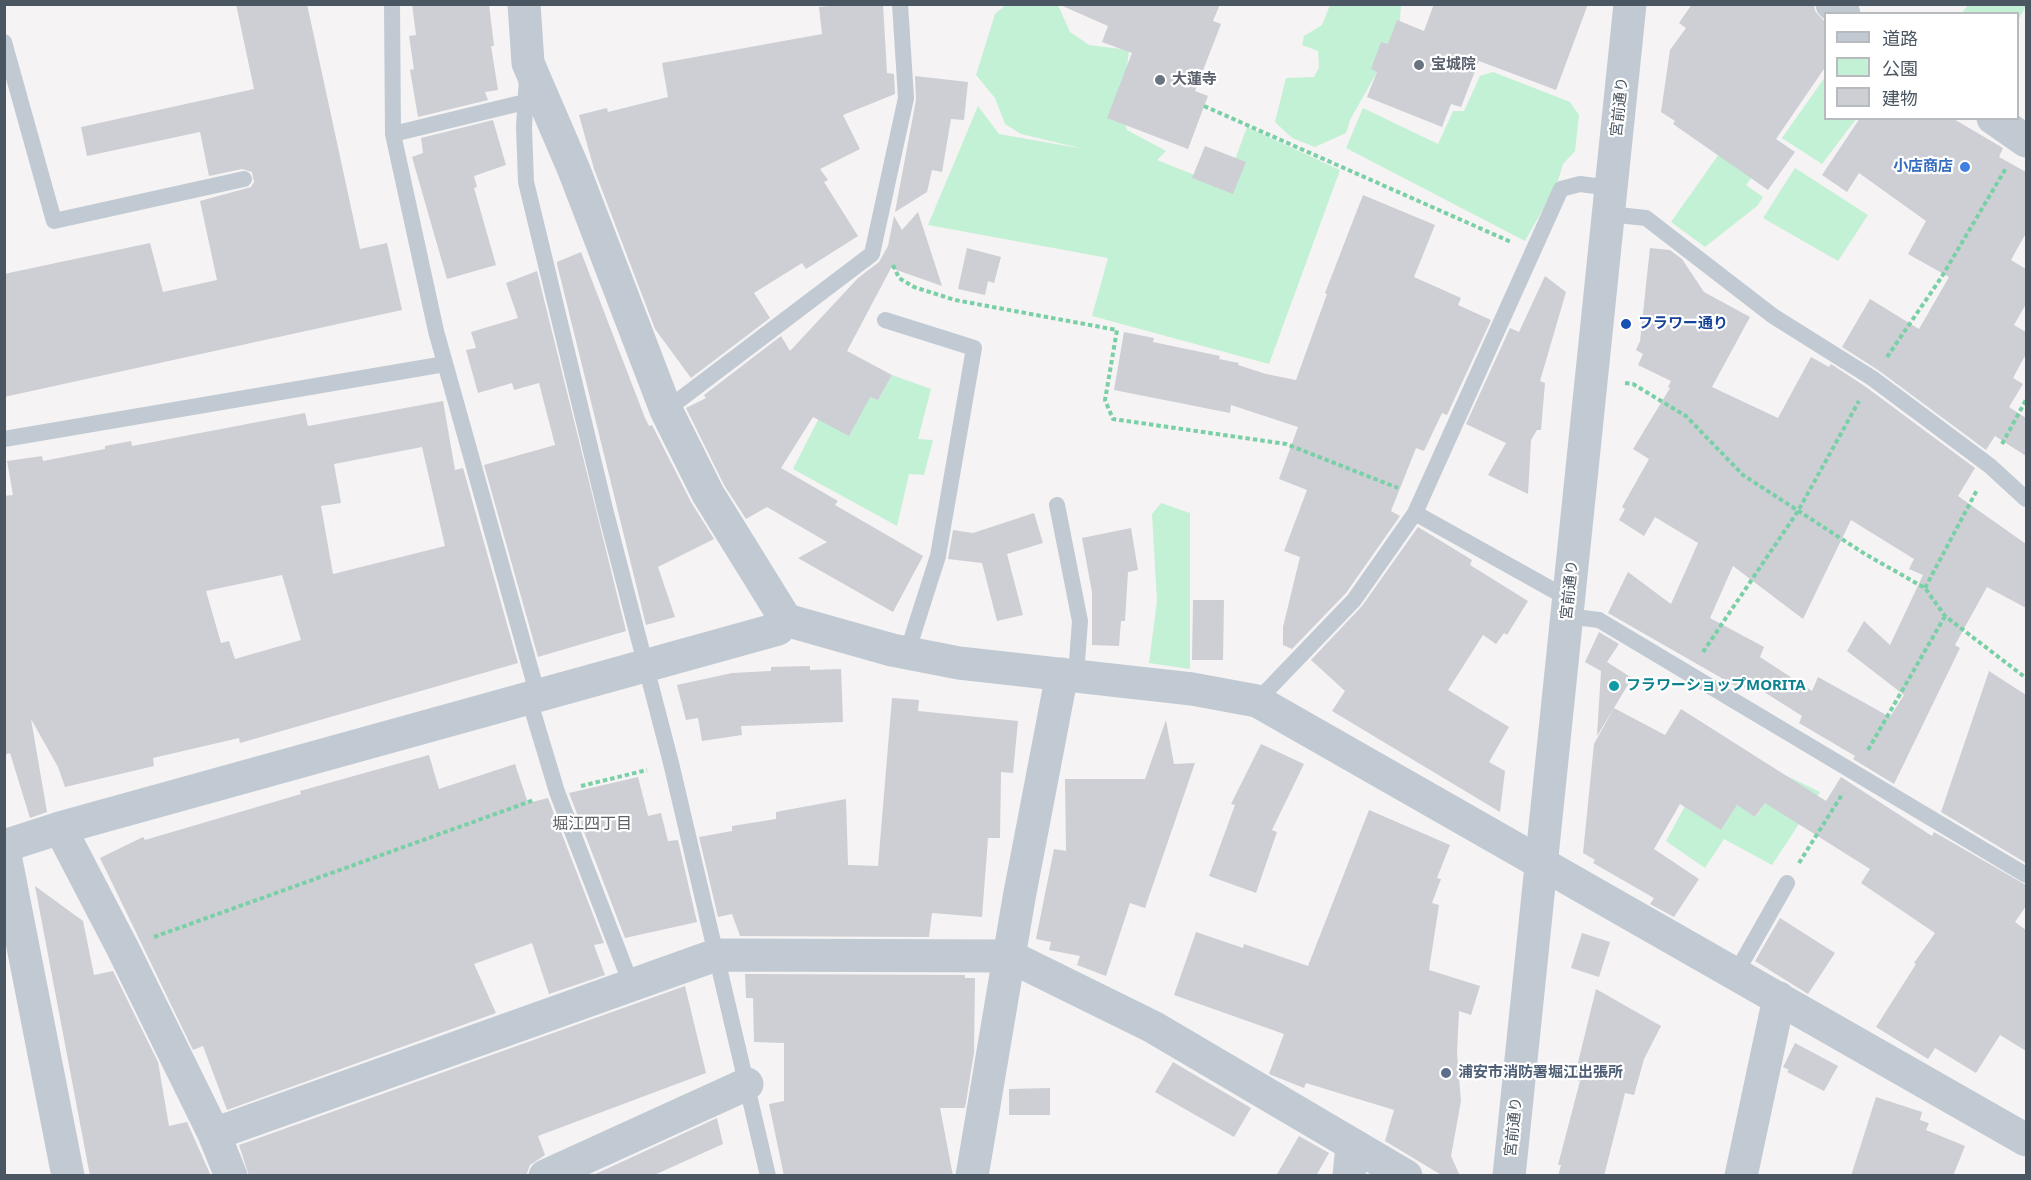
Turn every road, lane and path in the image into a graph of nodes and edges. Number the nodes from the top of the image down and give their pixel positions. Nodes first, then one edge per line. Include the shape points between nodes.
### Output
1 (392, 4) edge
2 (524, 4) edge
3 (900, 4) edge
4 (1630, 4) edge
5 (4, 42) edge
6 (528, 63) junction
7 (525, 102) junction
8 (1204, 106) dead end
9 (1997, 120) edge
10 (393, 134) junction
11 (2025, 140) edge
12 (244, 179) dead end
13 (1610, 201) junction
14 (875, 244) junction
15 (1533, 251) junction
16 (885, 320) dead end
17 (445, 364) junction
18 (1872, 378) junction
19 (1592, 379) junction
20 (2026, 400) edge
21 (666, 410) junction
22 (4, 439) edge
23 (1990, 466) junction
24 (1422, 497) junction
25 (2026, 499) edge
26 (1057, 505) dead end
27 (1798, 511) junction
28 (1415, 513) junction
29 (1925, 588) junction
30 (1568, 608) junction
31 (786, 621) junction
32 (908, 654) junction
33 (647, 664) junction
34 (1688, 673) junction
35 (1069, 675) junction
36 (2026, 678) edge
37 (533, 697) junction
38 (1257, 701) junction
39 (671, 764) junction
40 (557, 792) junction
41 (60, 828) junction
42 (4, 848) edge
43 (1541, 863) junction
44 (2026, 875) edge
45 (1787, 883) dead end
46 (123, 949) junction
47 (716, 955) junction
48 (1009, 956) junction
49 (1736, 973) junction
50 (631, 984) junction
51 (1779, 998) junction
52 (747, 1084) junction
53 (214, 1134) junction
54 (2026, 1140) edge
55 (1351, 1160) edge
56 (68, 1176) edge
57 (231, 1176) edge
58 (545, 1176) edge
59 (768, 1176) edge
60 (972, 1176) edge
61 (1406, 1176) edge
62 (1509, 1176) edge
63 (1741, 1176) edge

1 - 10 lane
2 - 6 street
3 - 14 lane via 906,98
4 - 13 street, 宮前通り
5 - 12 lane via 54,221
6 - 7 lane
6 - 21 street via 574,170
7 - 10 lane
7 - 33 lane via 526,182
8 - 15 path
9 - 11 street
10 - 17 lane
11 - 18 path via 1941,278
13 - 15 lane via 1580,184 1561,189
13 - 18 lane via 1646,218 1773,316
13 - 19 street, 宮前通り
14 - 21 lane via 872,254
14 - 24 path via 885,247 899,278 915,287 955,300 1117,330 1105,400 1113,419 1286,444
15 - 24 lane
16 - 32 lane via 974,348 938,556
17 - 22 lane
17 - 37 lane
18 - 23 lane
18 - 27 path
19 - 27 path via 1633,384 1686,416 1743,475
19 - 30 street, 宮前通り
20 - 23 path
21 - 31 street via 708,494
23 - 25 lane
23 - 29 path
24 - 28 lane
26 - 35 lane via 1080,621
27 - 29 path
27 - 34 path
28 - 30 lane
28 - 38 lane via 1354,600
29 - 36 path via 1945,616
30 - 34 lane via 1599,620
30 - 43 street, 宮前通り
31 - 32 street
31 - 33 street via 778,629
32 - 35 street
33 - 37 street
33 - 39 lane
34 - 44 lane
35 - 38 street
35 - 48 street
37 - 40 lane
37 - 41 street
38 - 43 street
39 - 40 path
39 - 47 lane
40 - 46 path
40 - 50 lane
41 - 42 street
41 - 46 street
42 - 56 street
43 - 49 street
43 - 62 street, 宮前通り
45 - 49 lane
46 - 53 street
47 - 48 street
47 - 50 street
47 - 52 lane
48 - 55 street via 1153,1027
48 - 60 street
49 - 51 street
50 - 53 street
51 - 54 street
51 - 63 street
52 - 58 street
52 - 59 lane
53 - 57 street
55 - 61 street

